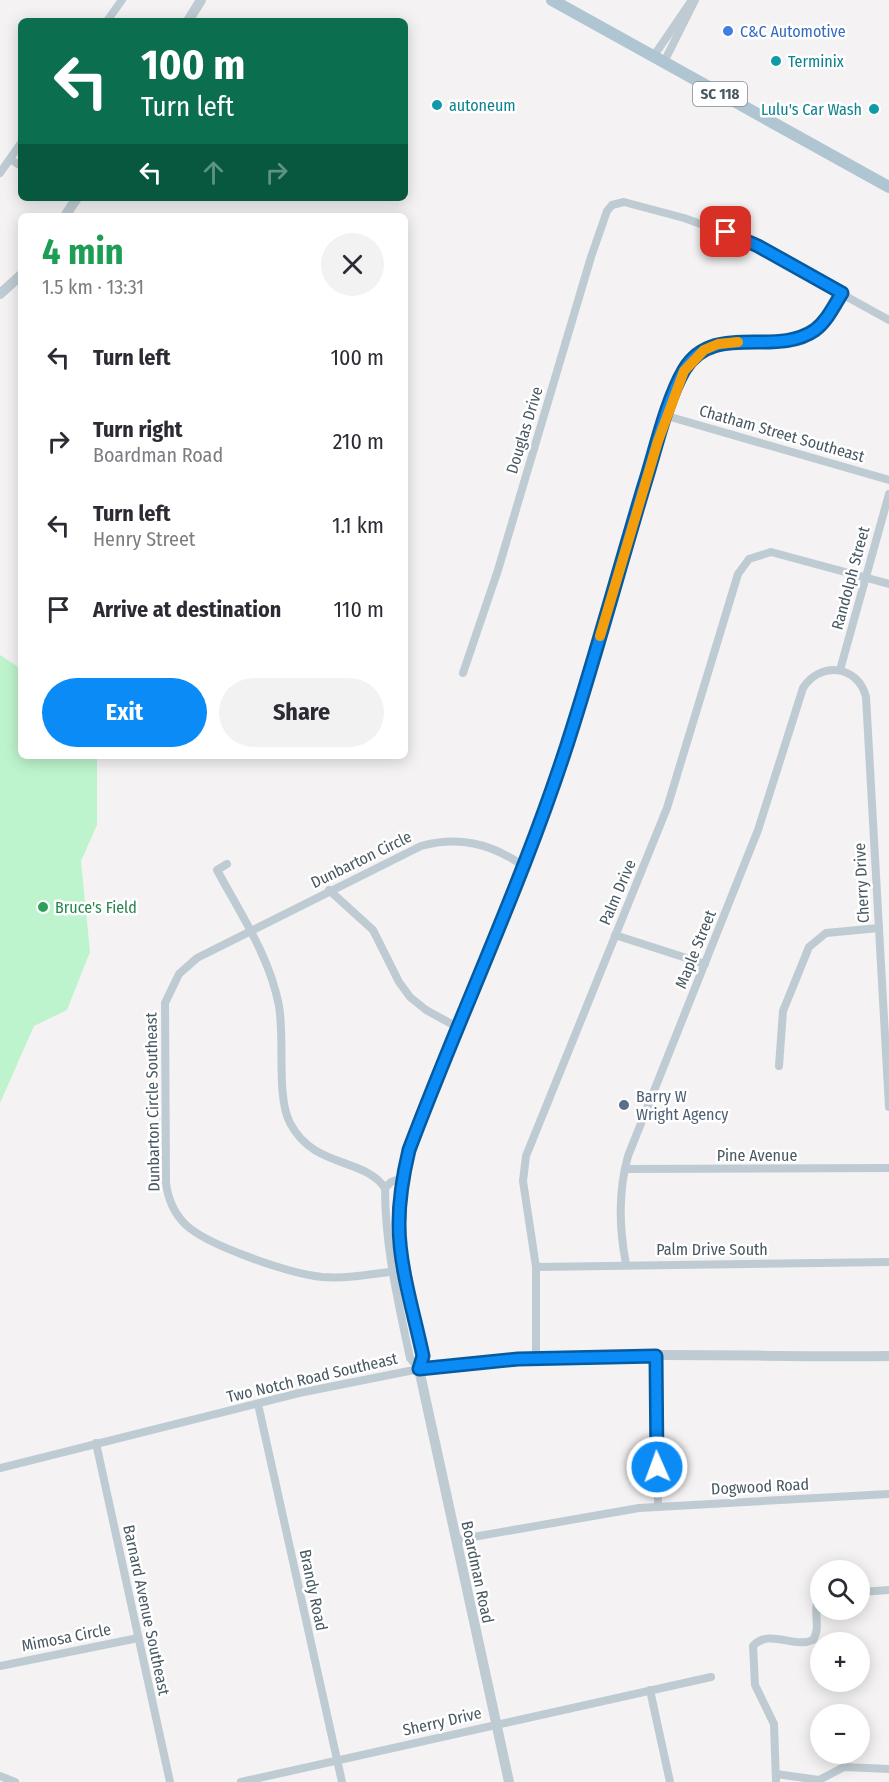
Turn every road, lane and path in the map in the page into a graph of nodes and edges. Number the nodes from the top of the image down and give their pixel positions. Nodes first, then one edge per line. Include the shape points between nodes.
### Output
1 (122, 0) edge
2 (201, 0) edge
3 (552, 0) edge
4 (693, 0) edge
5 (109, 18) edge
6 (190, 18) edge
7 (659, 60) junction
8 (18, 147) edge
9 (10, 159) junction
10 (18, 164) edge
11 (0, 172) edge
12 (889, 187) edge
13 (18, 278) edge
14 (842, 293) junction
15 (0, 294) edge
16 (889, 320) edge
17 (667, 416) junction
18 (889, 480) edge
19 (889, 494) edge
20 (866, 578) junction
21 (889, 584) edge
22 (840, 670) junction
23 (463, 673) dead end
24 (227, 864) dead end
25 (522, 865) junction
26 (329, 890) junction
27 (879, 928) junction
28 (250, 931) junction
29 (615, 935) junction
30 (705, 964) junction
31 (457, 1027) junction
32 (779, 1066) dead end
33 (889, 1107) edge
34 (889, 1168) edge
35 (625, 1169) junction
36 (402, 1178) junction
37 (385, 1188) junction
38 (889, 1262) edge
39 (626, 1264) junction
40 (536, 1267) junction
41 (405, 1270) junction
42 (391, 1271) junction
43 (656, 1356) junction
44 (889, 1356) edge
45 (536, 1359) junction
46 (419, 1369) junction
47 (258, 1404) junction
48 (96, 1443) junction
49 (0, 1468) edge
50 (889, 1494) edge
51 (658, 1507) junction
52 (456, 1540) junction
53 (889, 1590) edge
54 (870, 1591) edge
55 (817, 1620) edge
56 (138, 1638) junction
57 (0, 1666) edge
58 (711, 1677) dead end
59 (650, 1690) junction
60 (496, 1724) junction
61 (338, 1762) junction
62 (889, 1769) edge
63 (0, 1776) edge
64 (776, 1778) edge
65 (15, 1782) edge
66 (170, 1782) edge
67 (241, 1782) edge
68 (342, 1782) edge
69 (509, 1782) edge
70 (670, 1782) edge

1 - 5 street
2 - 6 street
3 - 7 main road, SC 118
4 - 7 street
7 - 12 main road, SC 118
8 - 9 street
9 - 10 street
9 - 11 street
13 - 15 street
14 - 16 street
14 - 17 street, Boardman Road via 826,319 801,337 725,342 704,350 684,371
14 - 23 street, Douglas Drive via 742,239 620,202 607,211
17 - 18 street, Chatham Street Southeast
17 - 25 street, Boardman Road via 573,726
19 - 20 street, Randolph Street
20 - 21 street
20 - 22 street, Randolph Street
20 - 29 street, Palm Drive via 771,552 754,556 741,567 667,808
22 - 27 street, Cherry Drive via 856,678 866,697
22 - 30 street, Maple Street via 818,673 802,688 758,830
24 - 28 street via 217,870
25 - 26 street, Dunbarton Circle via 486,846 446,840 411,850
25 - 31 street, Boardman Road
26 - 28 street, Dunbarton Circle
26 - 31 street via 373,930 410,997
27 - 32 street via 831,932 812,943 783,1011
27 - 33 street, Cherry Drive
28 - 37 street via 278,1002 283,1031 284,1101 291,1124 320,1155 374,1177
28 - 42 street, Dunbarton Circle Southeast via 191,963 167,995 164,1034 169,1199 181,1220 199,1235 286,1269 334,1277
29 - 30 street
29 - 40 street, Palm Drive via 526,1156 523,1181
30 - 35 street, Maple Street
31 - 36 street, Boardman Road via 409,1150
34 - 35 street, Pine Avenue
35 - 39 street, Maple Street via 620,1213
36 - 37 street
36 - 41 street, Boardman Road via 399,1226
37 - 42 street, Boardman Road
38 - 39 street, Palm Drive South
39 - 40 street, Palm Drive South
40 - 45 street, Palm Drive
41 - 42 street, Dunbarton Circle Southeast
41 - 46 street, Boardman Road via 423,1356
42 - 46 street, Boardman Road via 411,1358
43 - 44 street, Two Notch Road Southeast
43 - 45 street, Two Notch Road Southeast
43 - 51 street
45 - 46 street, Two Notch Road Southeast
46 - 47 street, Two Notch Road Southeast
46 - 52 street, Boardman Road
47 - 48 street, Two Notch Road Southeast
47 - 61 street, Brandy Road
48 - 49 street, Two Notch Road Southeast
48 - 56 street, Barnard Avenue Southeast
50 - 51 street, Dogwood Road
51 - 52 street, Dogwood Road
52 - 60 street, Boardman Road
53 - 54 street
55 - 64 street via 813,1640 768,1638 753,1646 754,1685 774,1724
56 - 57 street, Mimosa Circle
56 - 66 street, Barnard Avenue Southeast
58 - 59 street, Sherry Drive
59 - 60 street, Sherry Drive
59 - 70 street
60 - 61 street, Sherry Drive
60 - 69 street, Boardman Road
61 - 67 street, Sherry Drive
61 - 68 street, Brandy Road
62 - 64 street via 844,1767 819,1780
63 - 65 street

